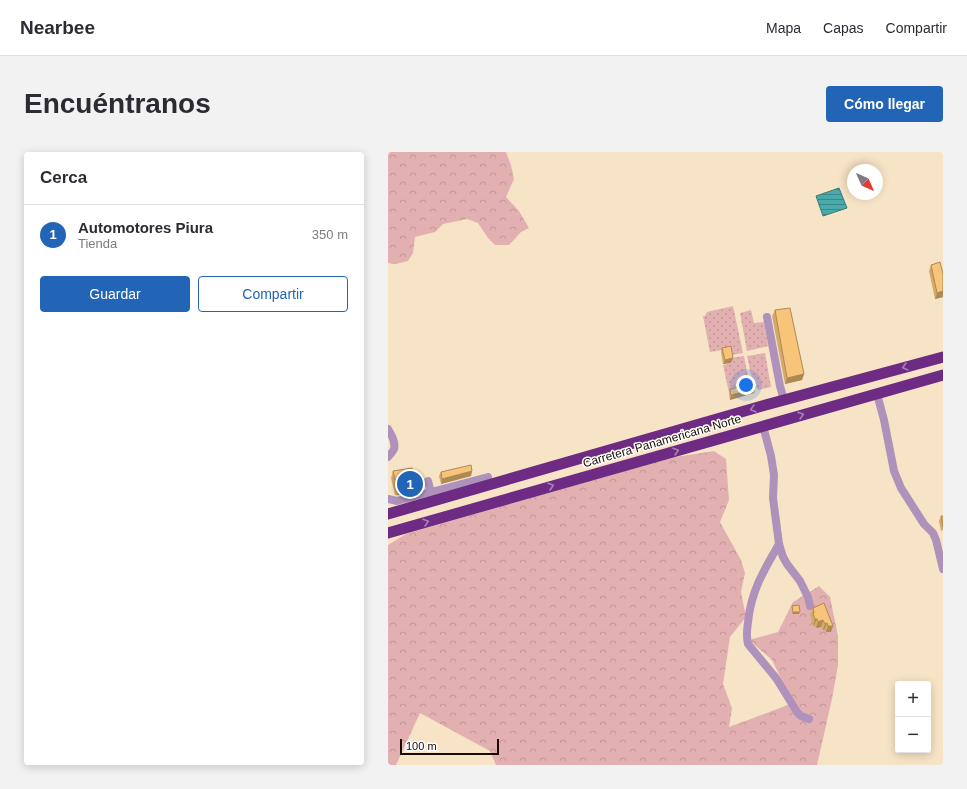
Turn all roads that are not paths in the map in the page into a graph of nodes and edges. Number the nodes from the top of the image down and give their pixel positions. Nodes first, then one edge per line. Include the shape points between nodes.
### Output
1 (767, 317) dead end
2 (943, 356) edge
3 (943, 375) edge
4 (877, 394) junction
5 (784, 400) junction
6 (763, 426) junction
7 (388, 429) edge
8 (388, 457) edge
9 (488, 477) dead end
10 (428, 482) dead end
11 (432, 497) junction
12 (388, 499) edge
13 (388, 514) edge
14 (388, 532) edge
15 (779, 544) junction
16 (943, 569) edge
17 (810, 606) dead end
18 (809, 718) dead end

1 - 5 lane
2 -> 5 highway, Carretera Panamericana Norte
3 - 4 highway, Carretera Panamericana Norte
6 -> 4 highway, Carretera Panamericana Norte
4 - 16 lane via 894,471 901,488 924,524 933,533
5 -> 11 highway, Carretera Panamericana Norte
14 -> 6 highway, Carretera Panamericana Norte
6 - 15 lane via 774,475 773,498
7 - 8 lane via 394,447
9 - 11 lane
10 - 11 lane
11 - 12 lane via 397,501
11 - 13 highway, Carretera Panamericana Norte
15 - 17 lane via 783,557 800,581
15 - 18 lane via 754,591 747,640 776,678 797,712

